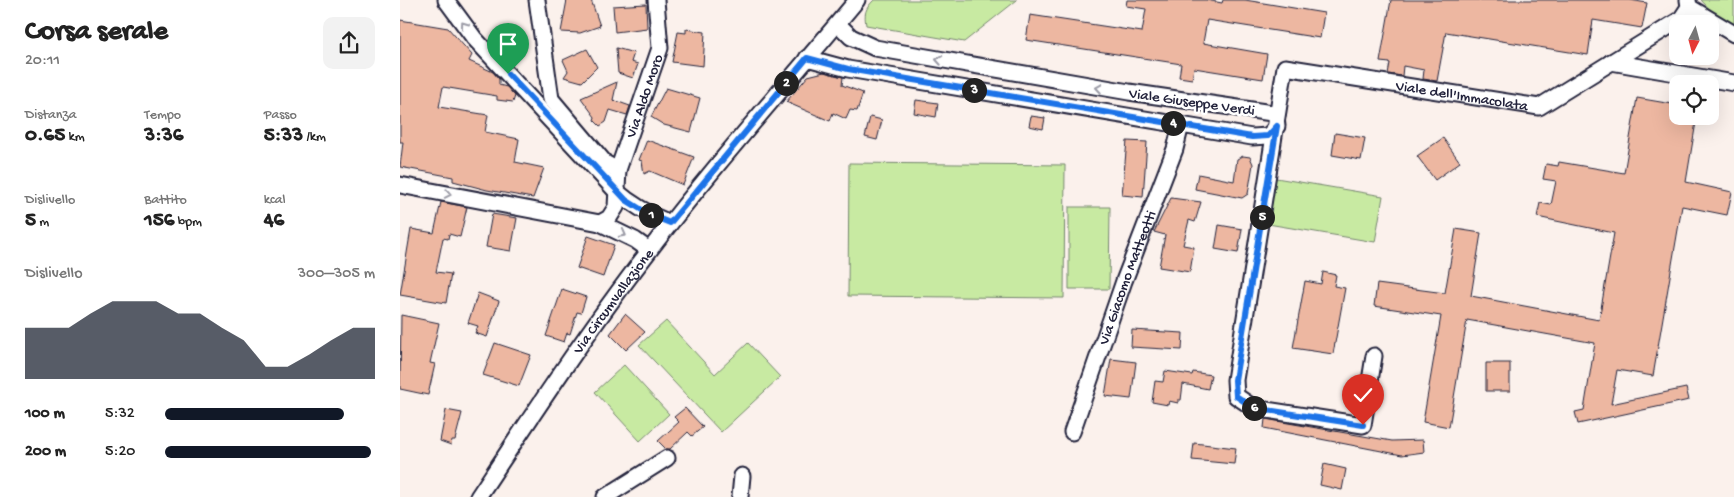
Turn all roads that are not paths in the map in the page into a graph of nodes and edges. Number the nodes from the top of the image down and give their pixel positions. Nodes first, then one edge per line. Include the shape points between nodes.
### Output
1 (446, 0) edge
2 (537, 0) edge
3 (656, 0) edge
4 (857, 0) edge
5 (1688, 3) edge
6 (838, 24) junction
7 (1734, 34) edge
8 (807, 58) junction
9 (1611, 62) junction
10 (1734, 82) edge
11 (1181, 125) junction
12 (1277, 126) junction
13 (618, 170) junction
14 (400, 185) edge
15 (616, 190) junction
16 (600, 223) junction
17 (670, 223) junction
18 (649, 250) junction
19 (1374, 356) dead end
20 (1072, 432) dead end
21 (667, 458) dead end
22 (742, 476) dead end
23 (478, 497) edge
24 (605, 497) edge
25 (740, 497) edge

15 -> 1 street via 474,38
2 - 13 street via 551,99 605,163
3 - 13 street, Via Aldo Moro via 660,48
4 - 6 street, Via Circumvallazione
5 - 7 street
5 - 9 street, Viale dell'Immacolata via 1681,19
6 - 8 street, Via Circumvallazione
12 -> 6 street, Viale Giuseppe Verdi via 1272,113 875,48 851,37
8 - 11 street, Viale Giuseppe Verdi via 848,69
8 - 17 street, Via Circumvallazione
9 - 10 street
9 - 12 street, Viale dell'Immacolata via 1540,107 1285,67
11 - 12 street, Viale Giuseppe Verdi via 1252,137 1268,136
11 - 20 street, Via Giacomo Matteotti
12 - 19 street via 1235,380 1236,396 1254,408 1363,425
13 - 15 street, Via Aldo Moro
14 -> 16 street
15 - 16 street, Via Aldo Moro via 616,208 609,218
15 - 17 street via 650,215
16 -> 18 street
17 - 18 street, Via Circumvallazione
18 - 23 street, Via Circumvallazione via 552,385
21 - 24 street
22 - 25 street

